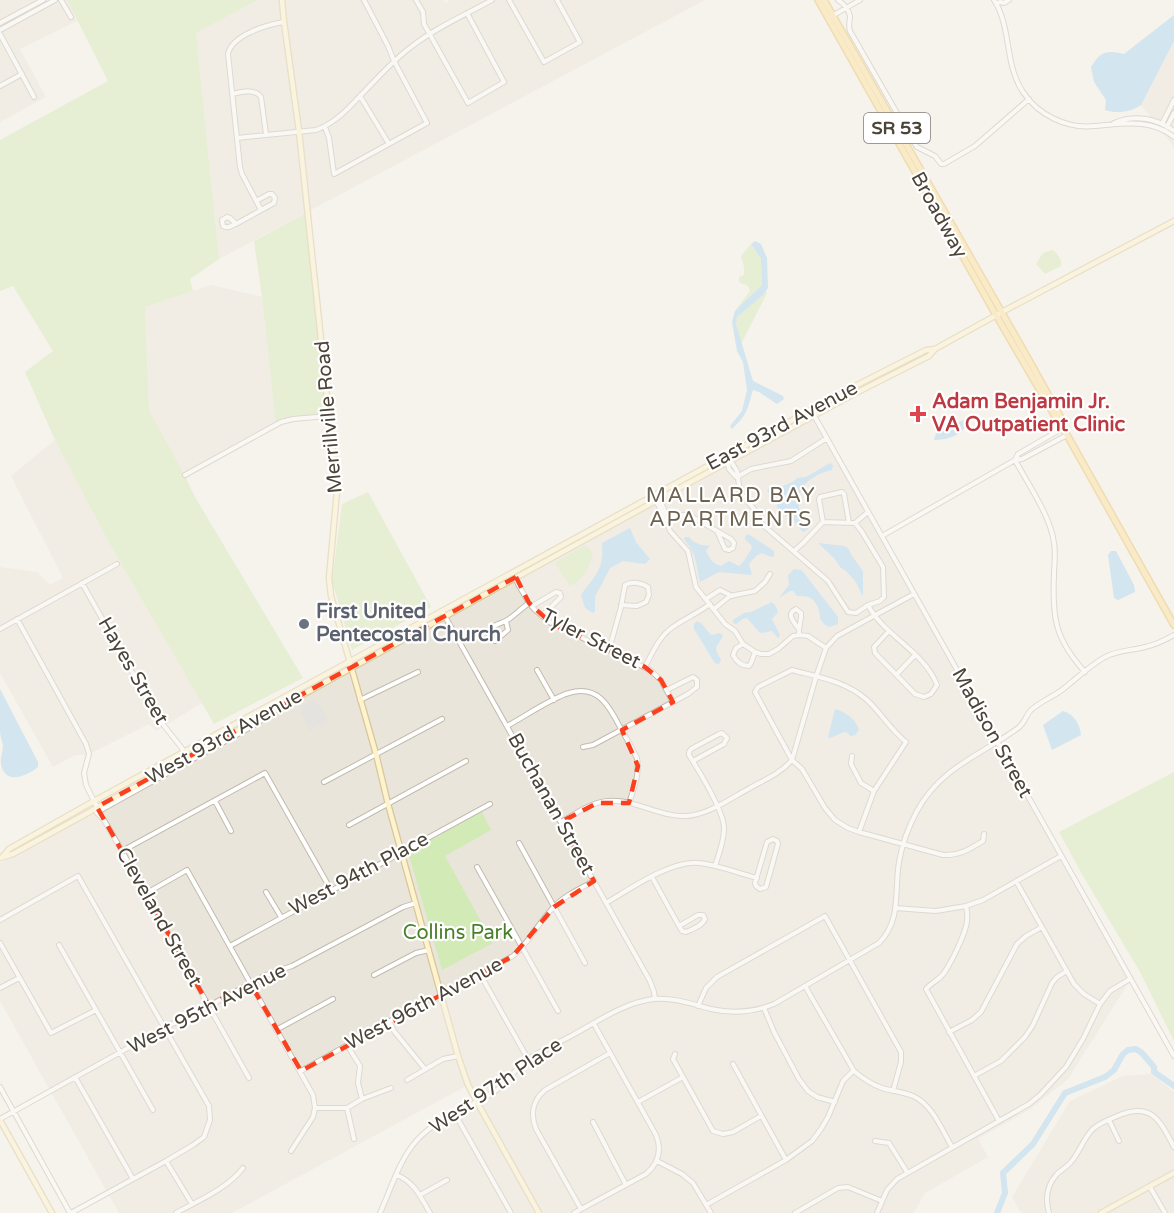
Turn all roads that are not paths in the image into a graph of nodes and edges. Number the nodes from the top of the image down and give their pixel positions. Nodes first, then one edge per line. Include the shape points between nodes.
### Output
1 (43, 0) edge
2 (55, 0) edge
3 (61, 0) edge
4 (282, 0) edge
5 (364, 0) edge
6 (416, 0) edge
7 (478, 0) edge
8 (492, 0) edge
9 (509, 0) edge
10 (557, 0) edge
11 (818, 0) edge
12 (825, 0) edge
13 (838, 0) edge
14 (860, 0) edge
15 (1009, 0) edge
16 (998, 1) edge
17 (481, 6) junction
18 (846, 8) junction
19 (467, 13) junction
20 (831, 16) junction
21 (71, 17) dead end
22 (284, 22) junction
23 (0, 23) edge
24 (0, 32) edge
25 (429, 34) junction
26 (394, 61) junction
27 (22, 74) junction
28 (0, 86) edge
29 (232, 94) junction
30 (360, 96) junction
31 (34, 97) dead end
32 (1029, 99) junction
33 (1174, 100) edge
34 (1174, 112) edge
35 (325, 127) junction
36 (1164, 127) junction
37 (1174, 131) edge
38 (299, 132) junction
39 (266, 134) junction
40 (1174, 137) edge
41 (237, 138) junction
42 (388, 144) junction
43 (256, 201) junction
44 (261, 210) junction
45 (1174, 221) edge
46 (236, 224) dead end
47 (999, 314) junction
48 (935, 349) junction
49 (811, 410) junction
50 (815, 415) junction
51 (328, 416) junction
52 (1064, 428) junction
53 (1068, 435) junction
54 (827, 438) junction
55 (726, 456) junction
56 (1015, 460) junction
57 (728, 461) junction
58 (185, 474) dead end
59 (737, 477) junction
60 (656, 498) junction
61 (868, 512) junction
62 (665, 517) junction
63 (823, 522) junction
64 (849, 523) junction
65 (855, 523) junction
66 (717, 531) junction
67 (882, 536) junction
68 (794, 550) junction
69 (117, 564) dead end
70 (515, 574) junction
71 (770, 574) dead end
72 (82, 583) junction
73 (914, 594) junction
74 (732, 596) junction
75 (706, 599) junction
76 (710, 604) junction
77 (530, 605) junction
78 (621, 605) junction
79 (868, 605) junction
80 (714, 609) junction
81 (443, 613) junction
82 (542, 616) junction
83 (874, 617) junction
84 (17, 620) junction
85 (506, 621) junction
86 (1174, 626) edge
87 (798, 627) dead end
88 (0, 629) edge
89 (889, 631) junction
90 (799, 634) junction
91 (1174, 635) edge
92 (742, 642) junction
93 (826, 648) junction
94 (609, 650) junction
95 (755, 652) junction
96 (915, 655) junction
97 (350, 664) junction
98 (645, 667) junction
99 (537, 670) dead end
100 (418, 672) dead end
101 (1085, 672) junction
102 (897, 674) junction
103 (816, 677) junction
104 (667, 690) junction
105 (360, 700) junction
106 (554, 700) junction
107 (673, 702) junction
108 (257, 715) junction
109 (442, 719) dead end
110 (507, 726) junction
111 (622, 730) junction
112 (997, 742) junction
113 (583, 747) dead end
114 (186, 754) junction
115 (376, 754) junction
116 (852, 756) dead end
117 (792, 760) junction
118 (466, 761) dead end
119 (693, 761) junction
120 (324, 782) dead end
121 (874, 790) junction
122 (215, 801) junction
123 (629, 803) junction
124 (388, 804) junction
125 (490, 804) dead end
126 (97, 806) junction
127 (717, 806) junction
128 (561, 822) junction
129 (349, 825) dead end
130 (231, 831) dead end
131 (859, 832) junction
132 (984, 834) dead end
133 (519, 843) dead end
134 (903, 844) junction
135 (122, 851) junction
136 (402, 852) junction
137 (1062, 856) junction
138 (1, 857) edge
139 (715, 866) junction
140 (477, 867) dead end
141 (652, 877) junction
142 (757, 878) junction
143 (594, 881) junction
144 (1016, 881) junction
145 (331, 890) junction
146 (266, 892) dead end
147 (145, 894) junction
148 (416, 903) junction
149 (606, 903) junction
150 (966, 906) junction
151 (554, 907) junction
152 (895, 908) junction
153 (280, 917) junction
154 (0, 920) edge
155 (679, 926) junction
156 (1042, 927) junction
157 (0, 943) edge
158 (59, 945) dead end
159 (230, 946) junction
160 (522, 949) junction
161 (429, 950) junction
162 (849, 961) junction
163 (585, 963) dead end
164 (1066, 971) junction
165 (480, 974) junction
166 (374, 975) dead end
167 (19, 978) junction
168 (1131, 979) junction
169 (250, 983) junction
170 (805, 986) junction
171 (0, 988) edge
172 (441, 997) junction
173 (333, 999) dead end
174 (655, 999) junction
175 (1100, 1004) junction
176 (209, 1006) junction
177 (698, 1006) junction
178 (764, 1008) junction
179 (96, 1010) junction
180 (558, 1011) dead end
181 (389, 1021) junction
182 (594, 1024) junction
183 (164, 1028) junction
184 (276, 1030) junction
185 (949, 1032) junction
186 (347, 1045) junction
187 (120, 1053) junction
188 (610, 1053) junction
189 (675, 1054) dead end
190 (458, 1056) junction
191 (1174, 1056) edge
192 (528, 1059) junction
193 (734, 1064) dead end
194 (425, 1069) junction
195 (301, 1071) junction
196 (854, 1071) junction
197 (974, 1076) junction
198 (75, 1077) junction
199 (683, 1077) junction
200 (249, 1078) dead end
201 (407, 1080) dead end
202 (0, 1087) edge
203 (391, 1088) dead end
204 (893, 1091) junction
205 (362, 1099) junction
206 (477, 1102) junction
207 (638, 1102) junction
208 (835, 1102) junction
209 (315, 1108) junction
210 (347, 1108) junction
211 (153, 1110) dead end
212 (14, 1112) junction
213 (455, 1114) junction
214 (761, 1116) junction
215 (0, 1120) edge
216 (1109, 1120) junction
217 (999, 1121) junction
218 (593, 1122) dead end
219 (354, 1139) dead end
220 (874, 1141) dead end
221 (1119, 1141) dead end
222 (952, 1147) junction
223 (1174, 1147) edge
224 (291, 1151) dead end
225 (786, 1160) junction
226 (166, 1161) junction
227 (657, 1161) junction
228 (243, 1168) dead end
229 (907, 1172) junction
230 (1174, 1173) edge
231 (397, 1174) junction
232 (133, 1179) junction
233 (447, 1180) dead end
234 (626, 1185) junction
235 (1150, 1186) junction
236 (420, 1195) junction
237 (882, 1201) junction
238 (192, 1204) junction
239 (706, 1205) junction
240 (581, 1209) junction
241 (52, 1213) edge
242 (71, 1213) edge
243 (176, 1213) edge
244 (380, 1213) edge
245 (430, 1213) edge
246 (511, 1213) edge
247 (539, 1213) edge
248 (574, 1213) edge
249 (711, 1213) edge
250 (795, 1213) edge
251 (877, 1213) edge
252 (1049, 1213) edge
253 (1101, 1213) edge
254 (1165, 1213) edge

1 - 23 street
2 - 24 street
3 - 21 street
4 - 22 street, Merrillville Road
5 - 26 street
6 - 25 street
7 - 17 street
8 - 17 street
9 - 10 street via 544,62 580,42
11 - 20 main road, Broadway / SR 53
12 - 20 main road, Broadway / SR 53
13 - 18 street
14 - 18 street
15 - 16 street
16 - 32 street via 1013,71
17 - 19 street
18 - 20 street
18 - 32 street via 850,31 913,141 941,164 975,146
19 - 25 street
19 - 25 street via 504,81 468,103
20 - 47 main road, Broadway / SR 53
22 - 29 street via 261,27 230,47
22 - 38 street, Merrillville Road
24 - 27 street
25 - 26 street
26 - 30 street
26 - 42 street via 427,123
27 - 28 street
27 - 31 street
29 - 39 street via 259,94
29 - 41 street
30 - 35 street
30 - 42 street
32 - 36 street via 1048,116 1066,123
33 - 36 street
34 - 36 street
35 - 38 street
35 - 42 street via 334,174
36 - 37 street
36 - 40 street
38 - 39 street
38 - 51 street, Merrillville Road
39 - 41 street
41 - 43 street via 242,174
43 - 44 street
43 - 44 street via 269,194 274,196 274,203
44 - 46 street
45 - 47 street, East 93rd Avenue
47 - 48 street, East 93rd Avenue
47 - 52 main road, Broadway / SR 53
48 - 49 street, East 93rd Avenue via 926,350
48 - 50 street, East 93rd Avenue
49 - 50 street, Madison Street
49 - 55 street, East 93rd Avenue
50 - 54 street, Madison Street
50 - 57 street, East 93rd Avenue
51 - 58 street via 281,422
51 - 97 street, Merrillville Road via 337,491 329,587
52 - 53 main road, Broadway / SR 53
52 - 56 street via 1018,454
53 - 56 street
53 - 86 main road, Broadway / SR 53
54 - 59 street via 791,461 751,469
54 - 61 street, Madison Street
55 - 57 street
55 - 60 street, East 93rd Avenue
56 - 67 street
56 - 101 street via 1052,532 1053,609 1058,633
57 - 59 street via 729,469
57 - 60 street, East 93rd Avenue
59 - 68 street via 740,492 762,524
60 - 62 street
60 - 70 street, East 93rd Avenue
61 - 65 street
61 - 67 street, Madison Street
62 - 66 street via 689,515
62 - 75 street via 670,531 688,551 696,586
63 - 64 street
63 - 64 street via 820,497 842,492
63 - 68 street
64 - 65 street
65 - 79 street via 884,567 884,597
66 - 66 street via 733,540 733,548 726,549
67 - 73 street, Madison Street
68 - 79 street via 828,581 848,612 856,613
69 - 72 street
70 - 77 street, Tyler Street
70 - 81 street, East 93rd Avenue
71 - 74 street via 755,591
72 - 84 street
72 - 114 street, Hayes Street via 158,718
73 - 83 street
73 - 112 street, Madison Street
74 - 75 street via 720,590
74 - 80 street
75 - 76 street
76 - 80 street
76 - 98 street via 669,630
77 - 82 street, Tyler Street
77 - 82 street via 560,593 561,597
77 - 85 street
78 - 78 street via 625,585 638,583 648,587 646,602
78 - 94 street
79 - 83 street
80 - 92 street
81 - 97 street, West 93rd Avenue
81 - 110 street, Buchanan Street
82 - 94 street, Tyler Street
83 - 89 street
83 - 93 street via 837,636
84 - 88 street
84 - 126 street, Cleveland Street via 86,744 89,754 84,779
85 - 85 street via 488,633 495,640 508,630
87 - 90 street
89 - 96 street
89 - 102 street via 874,647 875,653
90 - 93 street
90 - 95 street via 769,654
91 - 101 street, West 97th Place via 1144,648 1108,656
92 - 95 street
92 - 95 street via 733,655 738,663 748,666
93 - 103 street
94 - 98 street, Tyler Street
96 - 102 street
96 - 102 street via 934,677 937,685 932,694 915,694
97 - 105 street, Merrillville Road
97 - 108 street, West 93rd Avenue
98 - 104 street, Tyler Street via 656,674
99 - 106 street
100 - 105 street
101 - 112 street, West 97th Place via 1029,711 1021,726
103 - 117 street
103 - 117 street via 792,670 755,692
103 - 121 street via 850,687 906,742
104 - 107 street, Tyler Street
104 - 107 street via 693,677 697,680 695,690
105 - 115 street, Merrillville Road
106 - 110 street
106 - 111 street via 571,692 600,697
107 - 111 street
108 - 114 street, West 93rd Avenue
108 - 126 street via 258,723
109 - 115 street
110 - 128 street, Buchanan Street
111 - 113 street
111 - 123 street via 638,766
112 - 134 street, West 97th Place via 941,780 918,809
112 - 137 street, Madison Street
114 - 126 street, West 93rd Avenue
115 - 120 street
115 - 124 street, Merrillville Road
116 - 121 street via 851,764 861,783
117 - 127 street via 782,770
117 - 131 street via 802,769 829,814
118 - 124 street
119 - 119 street via 724,744 727,738 718,734 691,749
119 - 127 street
121 - 131 street
122 - 130 street
122 - 135 street
122 - 145 street via 266,772
123 - 127 street via 676,816 695,815
123 - 128 street via 597,803
124 - 129 street
124 - 136 street, Merrillville Road
125 - 136 street, West 94th Place
126 - 135 street, Cleveland Street via 97,813
126 - 138 street, West 93rd Avenue
127 - 139 street via 725,831
128 - 143 street, Buchanan Street
131 - 134 street
132 - 134 street via 983,841 951,855
133 - 151 street
134 - 152 street, West 97th Place
135 - 147 street, Cleveland Street
136 - 145 street, West 94th Place
136 - 148 street, Merrillville Road
137 - 144 street
137 - 168 street, Madison Street
139 - 141 street via 683,863
139 - 142 street
140 - 160 street
141 - 149 street
141 - 155 street
142 - 142 street via 757,887 766,887 778,844 775,840 767,842
143 - 149 street, Buchanan Street
143 - 151 street, West 96th Avenue
144 - 150 street
144 - 156 street
145 - 153 street, West 94th Place
146 - 153 street
147 - 159 street via 188,870
147 - 176 street, Cleveland Street
148 - 161 street, Merrillville Road
148 - 169 street, West 95th Avenue
149 - 174 street, Buchanan Street via 650,981
150 - 152 street via 936,911
150 - 185 street via 968,920 949,965 926,990
151 - 160 street, West 96th Avenue
151 - 163 street
152 - 162 street, West 97th Place via 887,935
153 - 159 street, West 94th Place
154 - 183 street via 78,876
155 - 155 street via 698,915 705,919 686,932
156 - 164 street
156 - 185 street via 1017,944 981,1012
157 - 167 street
158 - 179 street
159 - 169 street
160 - 165 street, West 96th Avenue
160 - 180 street
161 - 166 street
161 - 172 street, Merrillville Road
162 - 170 street, West 97th Place
162 - 177 street via 825,916 717,977 706,988
162 - 204 street via 901,1052
164 - 175 street via 1084,994
164 - 197 street via 1052,983 1025,1037 1002,1061
165 - 172 street, West 96th Avenue
165 - 192 street
167 - 171 street
167 - 179 street via 51,1033
168 - 175 street via 1110,991
168 - 191 street, Madison Street
169 - 176 street, West 95th Avenue
169 - 184 street
170 - 178 street, West 97th Place
170 - 196 street
172 - 181 street, West 96th Avenue
172 - 190 street, Merrillville Road
173 - 184 street
174 - 177 street, West 97th Place
174 - 182 street, West 97th Place via 628,1005
175 - 217 street via 1066,1067 1029,1104
176 - 183 street, West 95th Avenue
176 - 200 street, Cleveland Street
177 - 178 street, West 97th Place via 729,1012
178 - 208 street via 808,1091
179 - 187 street
181 - 186 street, West 96th Avenue
181 - 194 street
182 - 188 street
182 - 192 street, West 97th Place
183 - 187 street, West 95th Avenue
183 - 226 street via 208,1106 210,1120 204,1137
184 - 195 street
185 - 197 street
186 - 195 street, West 96th Avenue
186 - 205 street via 360,1066 358,1083
187 - 198 street, West 95th Avenue
187 - 211 street
188 - 207 street
188 - 240 street via 545,1090 532,1115
189 - 199 street via 673,1059
190 - 194 street
190 - 206 street, Merrillville Road
192 - 206 street, West 97th Place via 498,1089
193 - 214 street
194 - 201 street
195 - 209 street via 314,1095
196 - 204 street
196 - 208 street via 843,1081
197 - 217 street
198 - 212 street, West 95th Avenue
198 - 232 street
199 - 207 street
199 - 214 street via 713,1131 733,1132
202 - 212 street
203 - 205 street
204 - 222 street via 912,1095 930,1109
205 - 210 street
206 - 213 street, West 97th Place
206 - 247 street, Merrillville Road
207 - 227 street via 658,1142
208 - 225 street via 812,1141
209 - 210 street
209 - 224 street via 313,1118
210 - 219 street
212 - 215 street, West 95th Avenue
212 - 242 street
213 - 231 street, West 97th Place via 419,1138 406,1153
213 - 246 street
214 - 225 street
215 - 241 street
216 - 221 street
216 - 223 street via 1126,1112 1147,1113 1161,1123
216 - 252 street via 1090,1132 1071,1162 1051,1183 1047,1191
217 - 222 street
218 - 234 street
220 - 229 street via 889,1143
222 - 229 street
225 - 239 street
226 - 232 street
226 - 238 street
227 - 234 street via 652,1169
227 - 239 street via 693,1183
228 - 238 street via 227,1184
229 - 237 street via 891,1184
230 - 235 street
231 - 236 street
231 - 244 street, West 97th Place
232 - 242 street
233 - 236 street
234 - 240 street
235 - 253 street
235 - 254 street
236 - 245 street
237 - 250 street via 848,1187 838,1188
237 - 251 street
238 - 243 street
239 - 249 street
240 - 248 street

